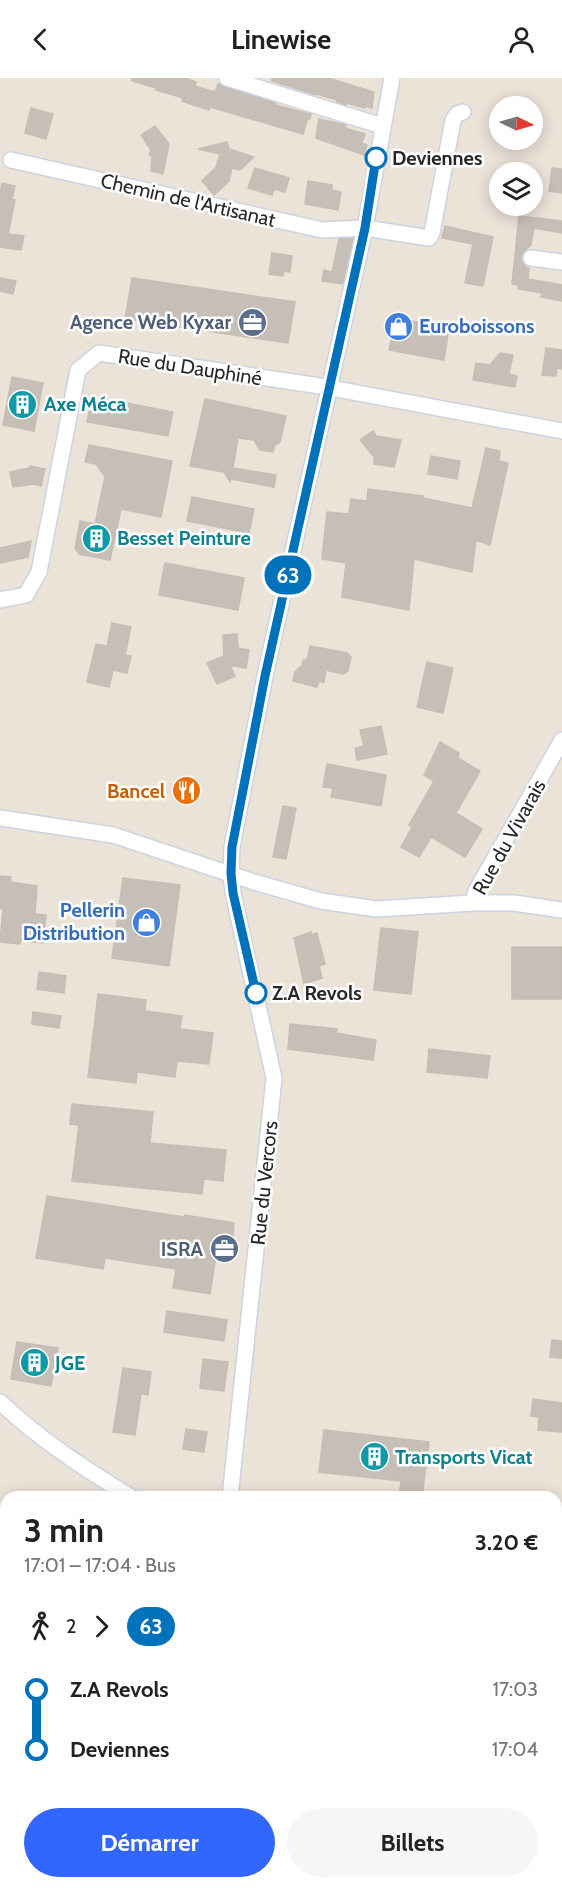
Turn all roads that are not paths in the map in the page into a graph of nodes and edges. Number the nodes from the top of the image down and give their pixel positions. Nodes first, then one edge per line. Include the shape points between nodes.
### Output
1 (227, 78) edge
2 (392, 78) edge
3 (266, 84) edge
4 (464, 112) dead end
5 (382, 126) junction
6 (11, 160) dead end
7 (365, 228) junction
8 (531, 258) dead end
9 (562, 262) edge
10 (330, 388) junction
11 (562, 431) edge
12 (0, 600) edge
13 (562, 740) edge
14 (0, 818) edge
15 (231, 873) junction
16 (473, 903) junction
17 (562, 910) edge
18 (2, 1407) edge
19 (122, 1491) edge
20 (231, 1491) edge

1 - 3 street
2 - 5 street
3 - 5 street
4 - 7 street, Chemin de l'Artisanat via 453,120 429,238
5 - 7 street
6 - 7 street, Chemin de l'Artisanat via 322,230
7 - 10 street
8 - 9 street
10 - 11 street, Rue du Dauphiné
10 - 12 street, Rue du Dauphiné via 99,353 78,370 39,572 26,595
10 - 15 street via 265,676 232,847
13 - 16 street, Rue du Vivarais via 476,891
14 - 15 street via 113,835
15 - 16 street via 321,901 376,909
15 - 20 street, Rue du Vercors via 274,1078
16 - 17 street via 514,903
18 - 19 street

